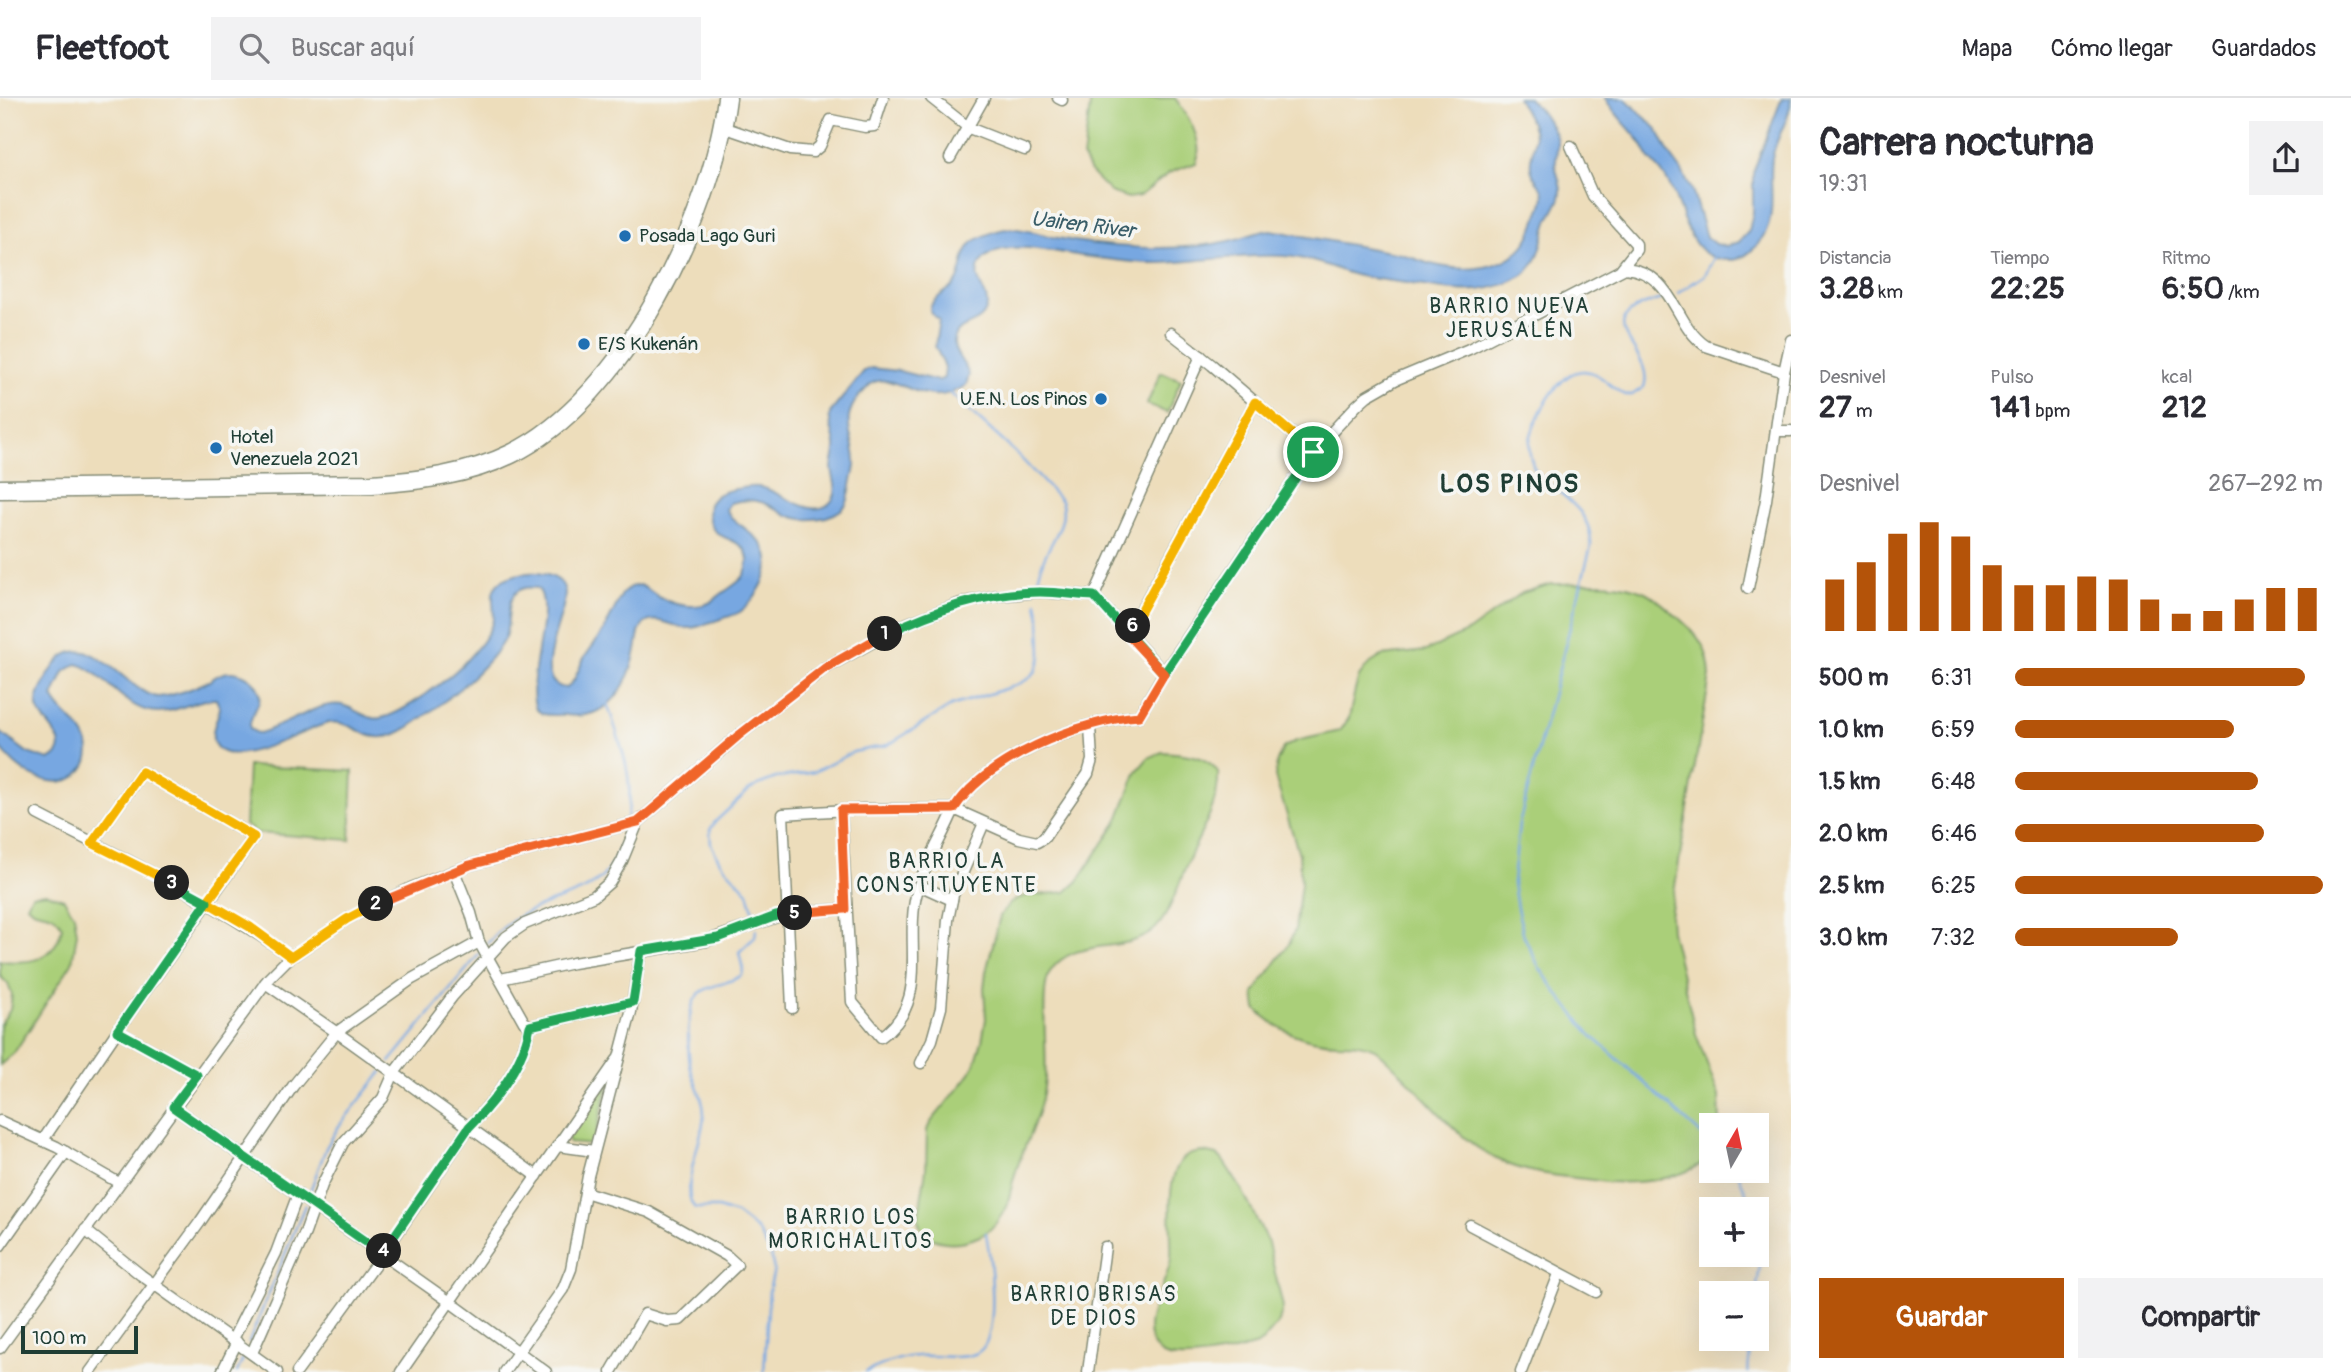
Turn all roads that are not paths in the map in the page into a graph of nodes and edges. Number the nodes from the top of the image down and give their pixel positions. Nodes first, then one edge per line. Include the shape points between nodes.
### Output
1 (727, 98) edge
2 (883, 98) edge
3 (931, 98) edge
4 (984, 98) edge
5 (967, 126) junction
6 (723, 127) junction
7 (1571, 146) dead end
8 (1025, 150) dead end
9 (950, 158) dead end
10 (1621, 269) junction
11 (1171, 333) dead end
12 (1791, 340) edge
13 (1201, 356) junction
14 (1784, 372) junction
15 (1255, 402) junction
16 (1776, 431) junction
17 (1791, 431) edge
18 (1313, 452) junction
19 (0, 489) edge
20 (1748, 588) dead end
21 (1094, 596) junction
22 (1128, 635) junction
23 (1164, 674) junction
24 (1090, 726) junction
25 (954, 809) junction
26 (841, 810) junction
27 (37, 814) dead end
28 (638, 822) junction
29 (984, 823) junction
30 (92, 843) junction
31 (454, 871) junction
32 (919, 885) junction
33 (952, 900) junction
34 (207, 902) junction
35 (845, 909) junction
36 (788, 913) junction
37 (479, 942) junction
38 (641, 951) junction
39 (291, 957) junction
40 (488, 957) junction
41 (500, 979) junction
42 (265, 983) junction
43 (633, 1002) junction
44 (792, 1008) dead end
45 (530, 1026) junction
46 (117, 1031) junction
47 (337, 1032) junction
48 (620, 1057) junction
49 (921, 1063) dead end
50 (394, 1073) junction
51 (197, 1075) junction
52 (173, 1107) junction
53 (0, 1121) edge
54 (469, 1127) junction
55 (43, 1140) junction
56 (558, 1146) junction
57 (594, 1151) junction
58 (66, 1152) junction
59 (243, 1156) junction
60 (537, 1176) junction
61 (119, 1183) junction
62 (585, 1192) junction
63 (298, 1194) junction
64 (315, 1206) junction
65 (1470, 1225) dead end
66 (85, 1230) junction
67 (0, 1246) edge
68 (1105, 1247) dead end
69 (383, 1254) junction
70 (1559, 1274) junction
71 (154, 1284) junction
72 (1596, 1292) dead end
73 (450, 1302) junction
74 (235, 1341) junction
75 (0, 1348) edge
76 (518, 1351) junction
77 (252, 1353) junction
78 (90, 1372) edge
79 (222, 1372) edge
80 (277, 1372) edge
81 (297, 1372) edge
82 (401, 1372) edge
83 (504, 1372) edge
84 (546, 1372) edge
85 (611, 1372) edge
86 (1088, 1372) edge
87 (1521, 1372) edge

1 - 6 highway
2 - 6 street via 874,126 831,120 813,152 790,150
3 - 5 street
4 - 5 street
5 - 8 street
5 - 9 street
6 - 19 highway via 698,214 638,329 565,416 513,453 461,472 372,484
7 - 10 street via 1593,196 1636,244
10 - 14 street via 1643,273 1666,290 1706,346
10 - 18 street via 1501,333 1379,388
11 - 13 street
12 - 14 street
13 - 15 street
13 - 21 street
14 - 16 street
15 - 18 street
15 - 22 street
16 - 17 street
16 - 20 street
18 - 23 street
21 - 22 street
21 - 28 street via 1040,592 985,598 938,611 879,637 825,668
22 - 23 street
23 - 24 street via 1139,716
24 - 25 street via 997,766 970,788
24 - 29 street via 1088,774 1041,840 1028,841
25 - 26 street
25 - 29 street
25 - 32 street
26 - 35 street
26 - 36 street via 783,814
27 - 30 street
28 - 31 street
28 - 40 street via 622,861 603,890 525,925
29 - 33 street
30 - 34 street
30 - 34 street via 142,772 254,837
31 - 37 street
31 - 39 street via 358,912
32 - 33 street
32 - 35 street via 914,904 911,990 899,1021 881,1037 852,1002
33 - 49 street via 941,1009
34 - 39 street
34 - 46 street
35 - 36 street
36 - 38 street via 718,938
36 - 44 street
37 - 40 street
37 - 47 street via 412,979
38 - 41 street
38 - 43 street
39 - 42 street
40 - 41 street
40 - 50 street
41 - 45 street
42 - 47 street
42 - 51 street
43 - 45 street
43 - 48 street
45 - 54 street via 518,1064
46 - 51 street
46 - 55 street
47 - 50 street
47 - 59 street
48 - 56 street
48 - 57 street
50 - 54 street
50 - 64 street via 383,1098 338,1150
51 - 52 street
52 - 59 street
52 - 61 street
53 - 55 street
54 - 60 street
54 - 69 street
55 - 58 street
56 - 57 street
56 - 60 street
57 - 62 street
58 - 61 street
58 - 67 street
59 - 63 street
59 - 71 street
60 - 73 street
61 - 66 street
62 - 76 street via 568,1279
62 - 85 street via 649,1212 737,1265 680,1320 645,1314
63 - 64 street
63 - 74 street
64 - 69 street
64 - 77 street
65 - 70 street
66 - 71 street
66 - 75 street
68 - 86 street
69 - 73 street
69 - 81 street
70 - 72 street
70 - 87 street
71 - 74 street
71 - 78 street
73 - 76 street
73 - 82 street
74 - 77 street
74 - 79 street
76 - 83 street
76 - 84 street
77 - 80 street

